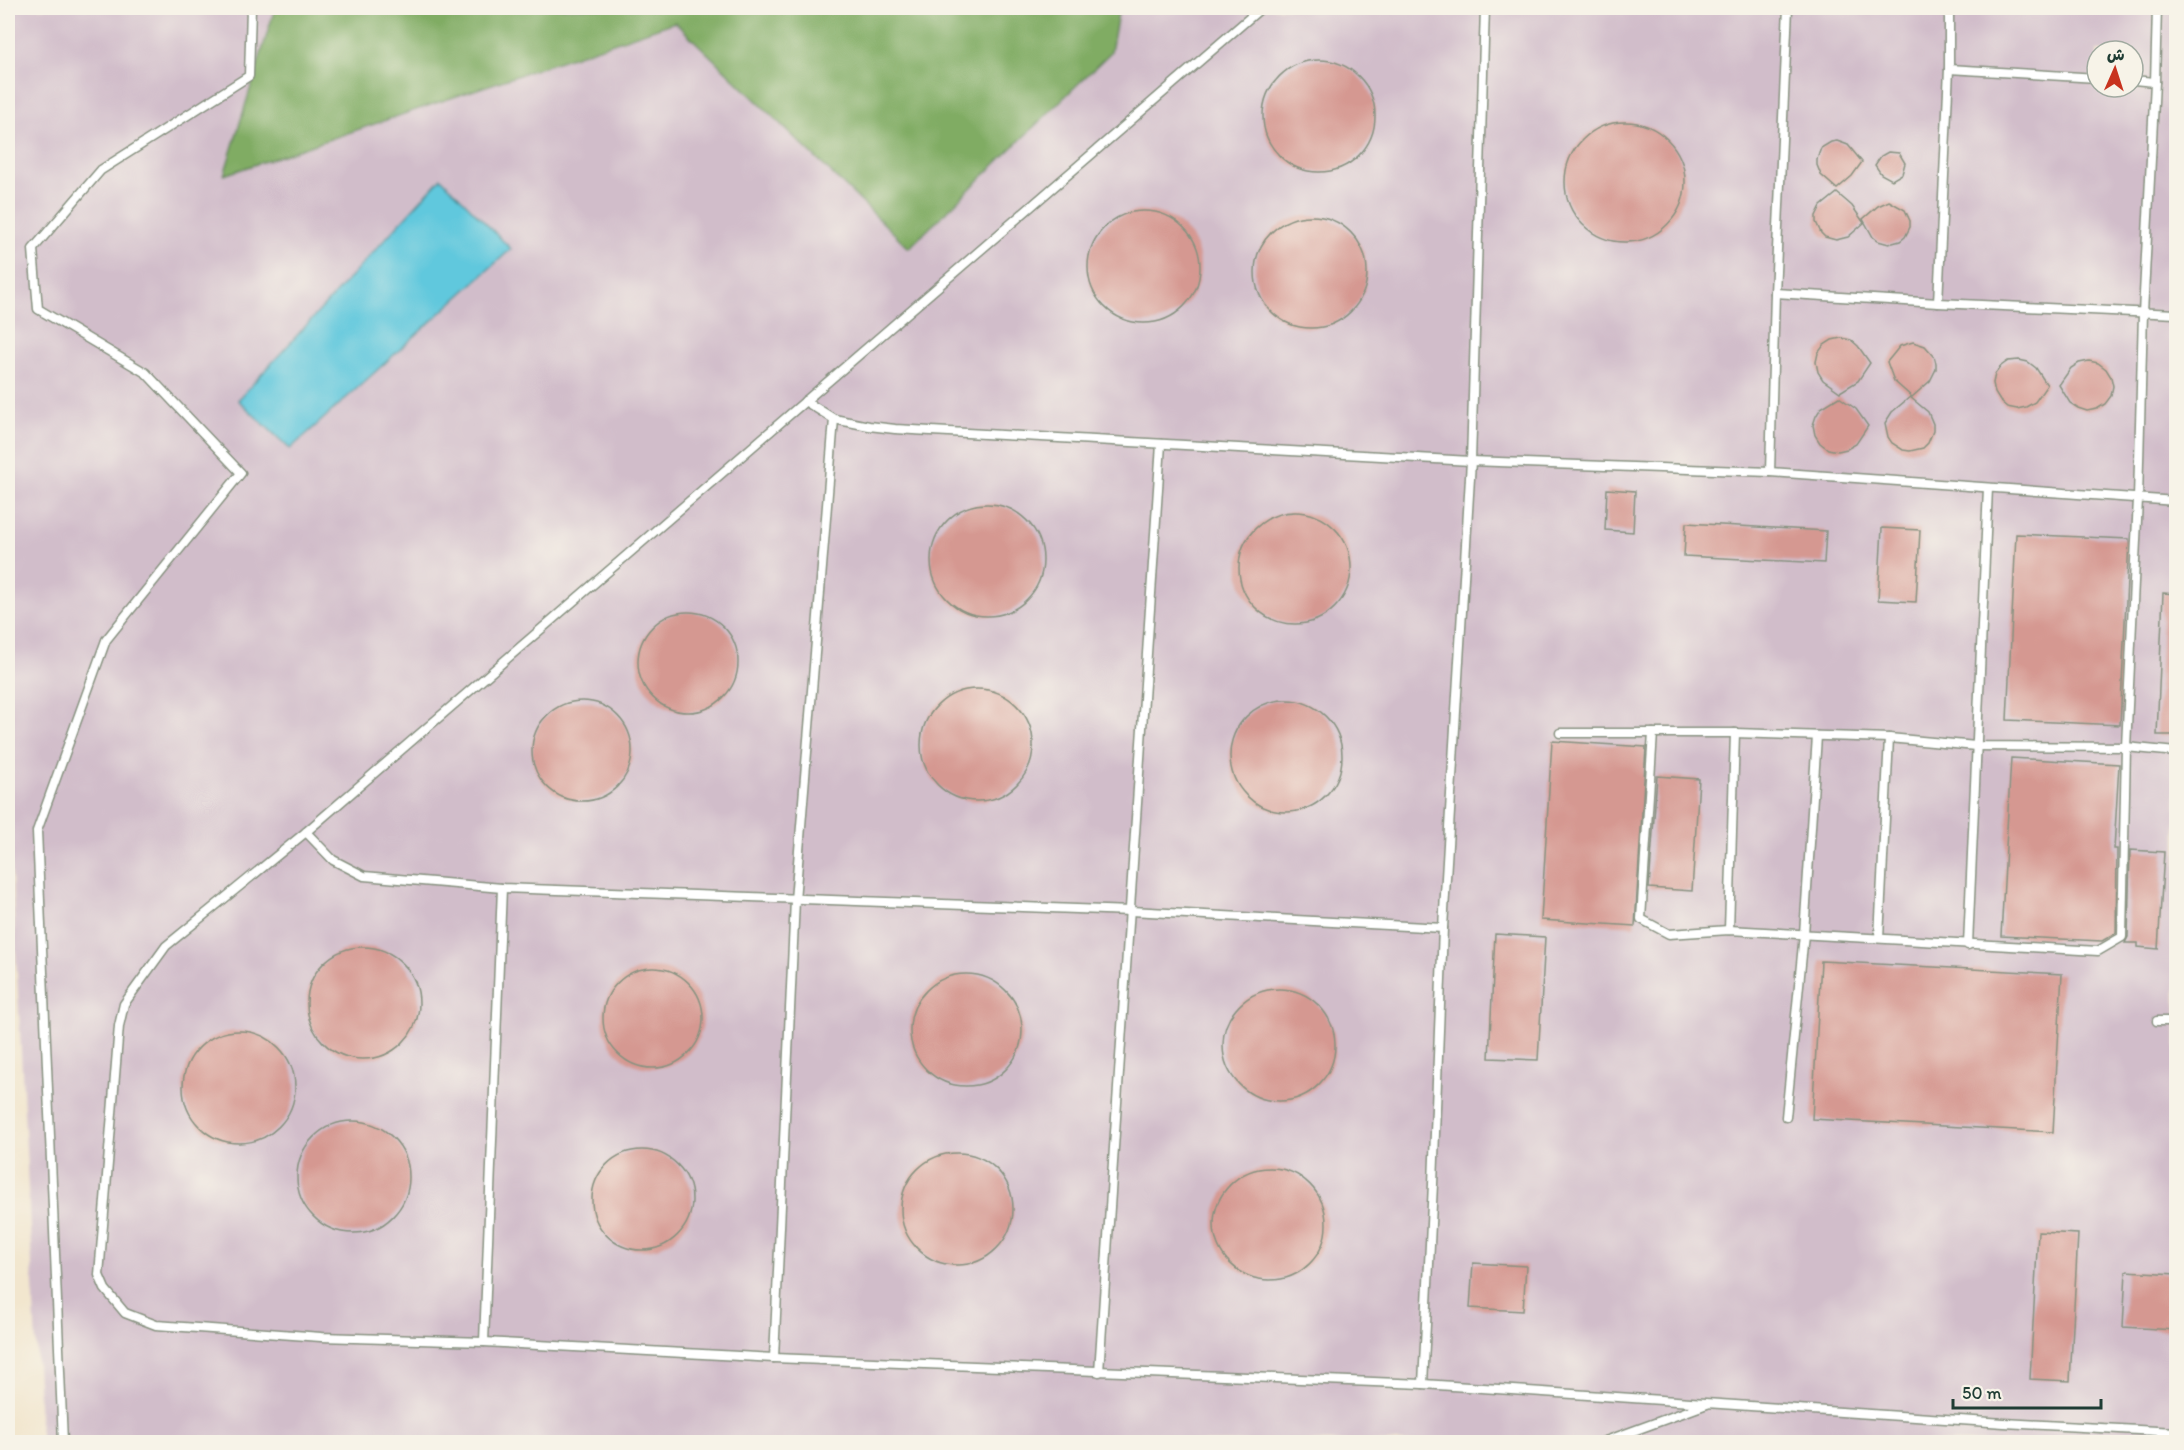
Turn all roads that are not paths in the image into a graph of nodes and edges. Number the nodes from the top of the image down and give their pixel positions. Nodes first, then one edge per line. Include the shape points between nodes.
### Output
1 (251, 8) edge
2 (1261, 8) edge
3 (1485, 8) edge
4 (1788, 8) edge
5 (1949, 8) edge
6 (2157, 8) edge
7 (1949, 69) junction
8 (2085, 77) edge
9 (2145, 82) edge
10 (2155, 82) junction
11 (1775, 293) junction
12 (1938, 303) junction
13 (2143, 313) junction
14 (2176, 314) edge
15 (805, 401) junction
16 (834, 419) junction
17 (1161, 444) junction
18 (1471, 461) junction
19 (1770, 472) junction
20 (1988, 488) junction
21 (2138, 499) junction
22 (2176, 501) edge
23 (1560, 733) dead end
24 (1653, 733) junction
25 (1735, 733) junction
26 (1817, 736) junction
27 (1889, 738) junction
28 (1976, 746) junction
29 (2126, 747) junction
30 (2176, 752) edge
31 (306, 832) junction
32 (502, 888) junction
33 (795, 900) junction
34 (1131, 911) junction
35 (1443, 928) junction
36 (1729, 930) junction
37 (1804, 934) junction
38 (1879, 938) junction
39 (1968, 945) junction
40 (2157, 1021) dead end
41 (2176, 1021) edge
42 (1786, 1117) dead end
43 (484, 1342) junction
44 (774, 1358) junction
45 (1099, 1372) junction
46 (1423, 1384) junction
47 (1710, 1403) junction
48 (2176, 1432) edge
49 (63, 1443) edge
50 (1603, 1443) edge

1 - 49 lane via 249,76 101,170 33,249 38,309 146,373 241,473 106,640 37,831
2 - 15 lane
3 - 18 lane
4 - 11 lane
5 - 7 lane
6 - 10 lane
7 - 8 lane
7 - 12 lane
9 - 10 lane
10 - 13 lane
11 - 12 lane
11 - 19 lane
12 - 13 lane
13 - 14 lane
13 - 21 lane
15 - 16 lane
15 - 31 lane
16 - 17 lane via 895,429
16 - 33 lane
17 - 18 lane
17 - 34 lane
18 - 19 lane
18 - 35 lane
19 - 20 lane
20 - 21 lane
20 - 28 lane
21 - 22 lane
21 - 29 lane
23 - 24 lane
24 - 25 lane
24 - 36 lane via 1641,919 1669,934
25 - 26 lane
25 - 36 lane
26 - 27 lane
26 - 37 lane
27 - 28 lane
27 - 38 lane
28 - 29 lane
28 - 39 lane
29 - 30 lane
29 - 39 lane via 2122,937 2098,951
31 - 32 lane via 333,860 364,876
31 - 43 lane via 165,946 124,1004 118,1026 99,1275 125,1313 156,1325 321,1337
32 - 33 lane
32 - 43 lane
33 - 34 lane
33 - 44 lane
34 - 35 lane
34 - 45 lane
35 - 46 lane
36 - 37 lane
37 - 38 lane
37 - 42 lane
38 - 39 lane
40 - 41 lane
43 - 44 lane
44 - 45 lane
45 - 46 lane
46 - 47 lane
47 - 48 lane
47 - 50 lane

